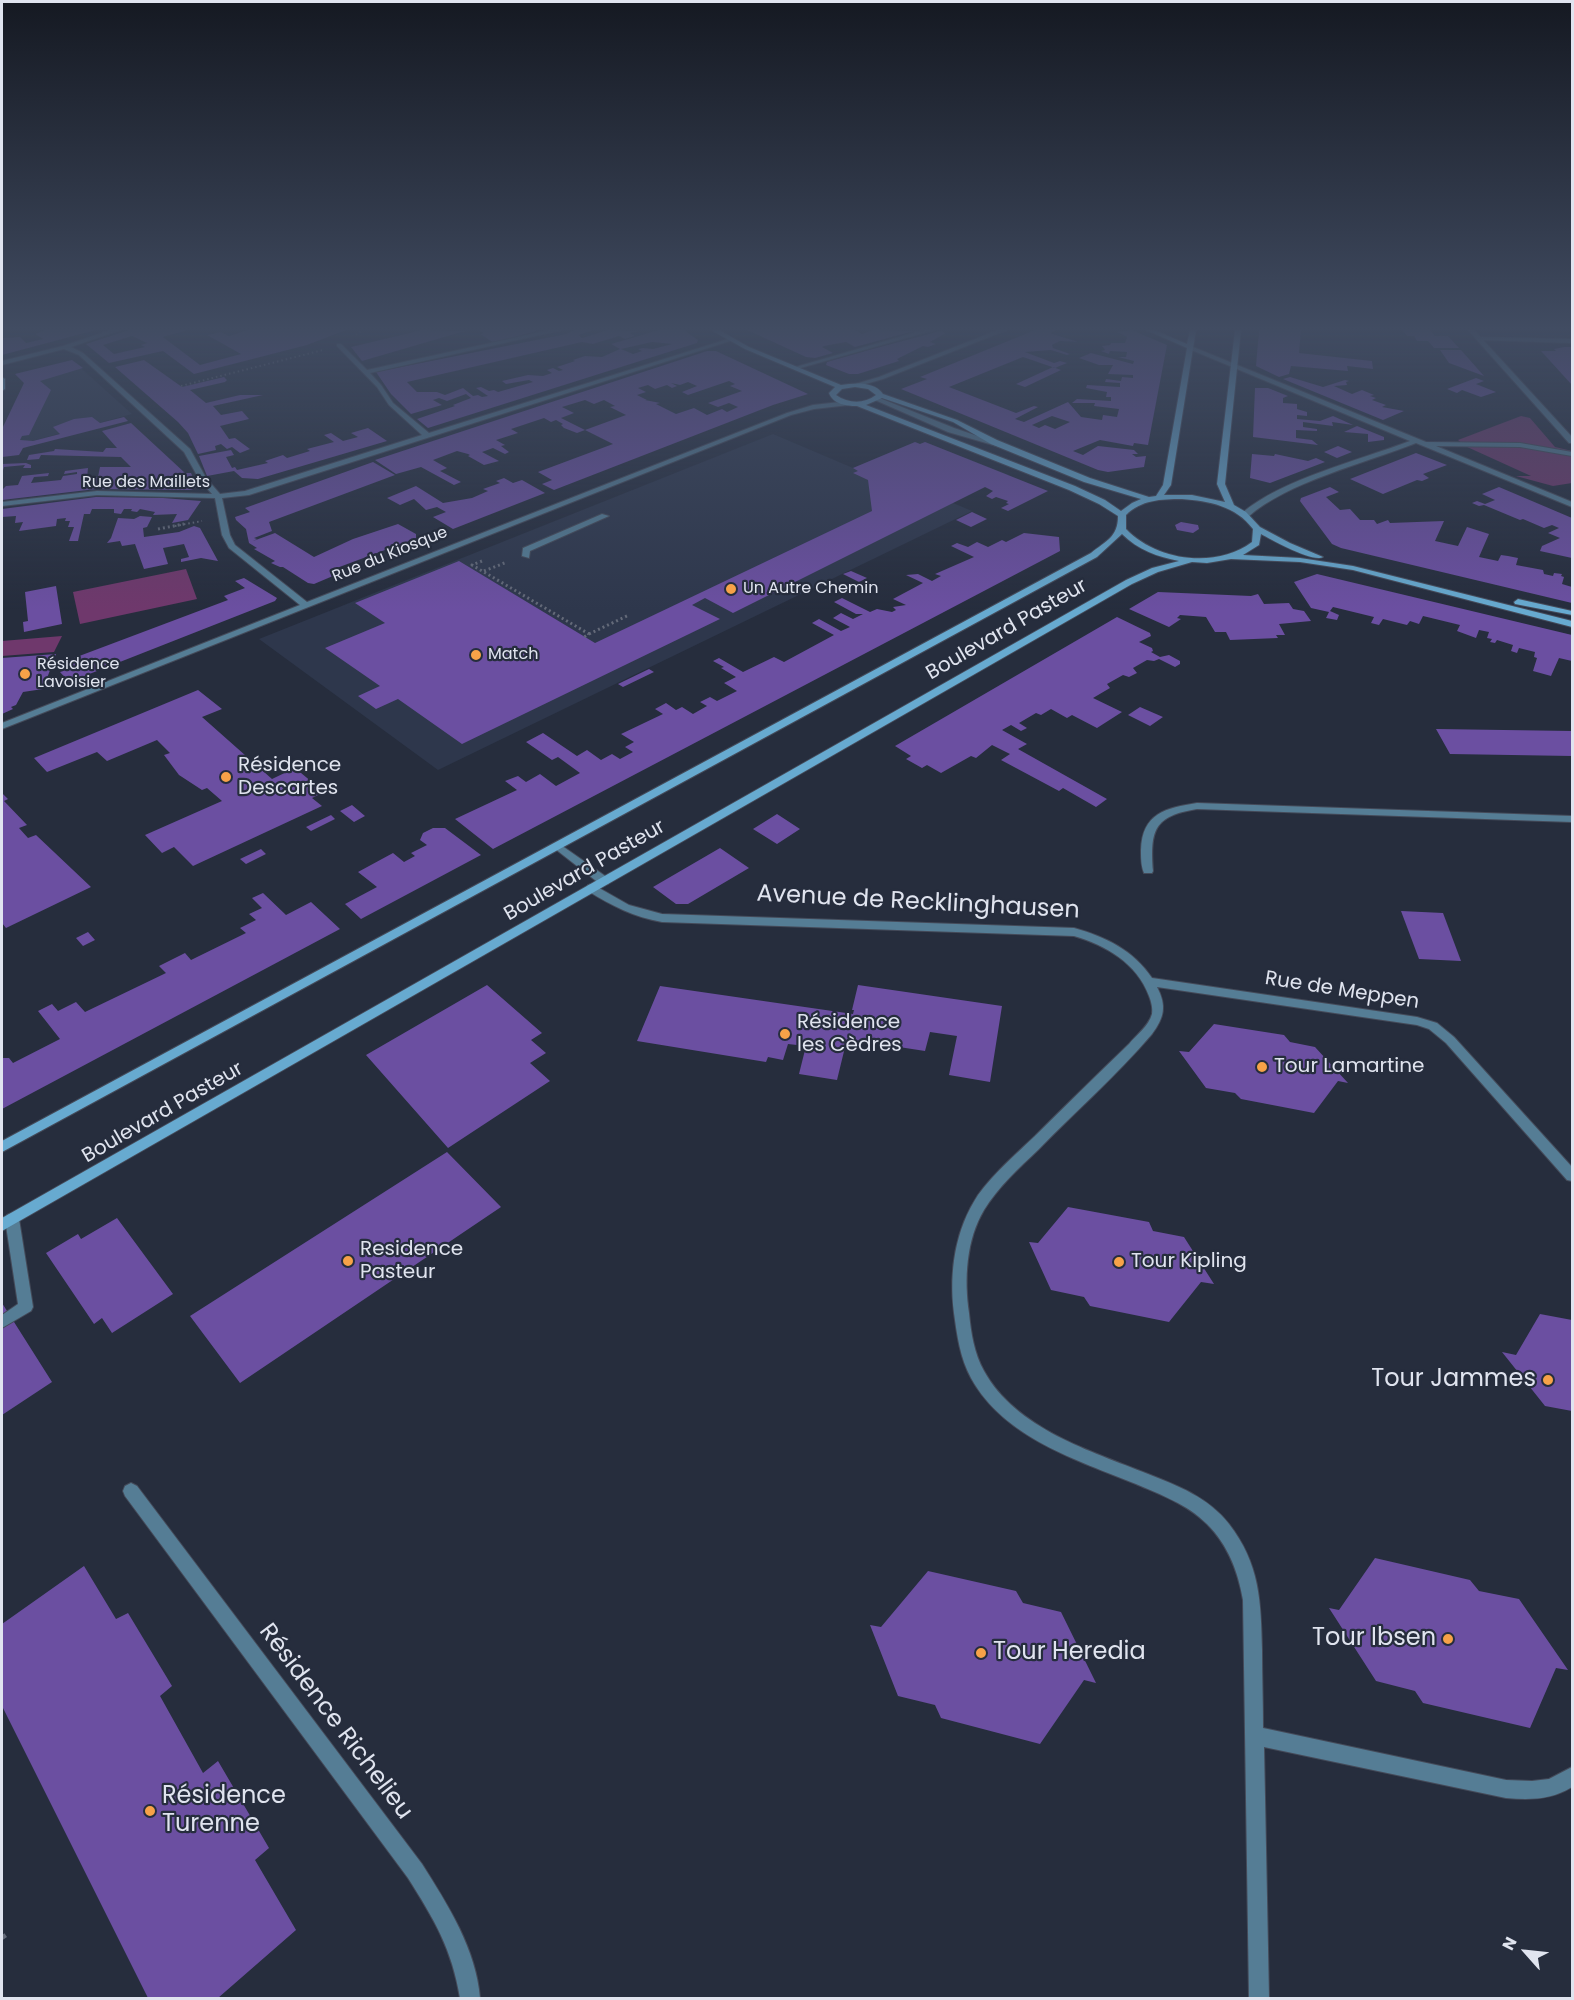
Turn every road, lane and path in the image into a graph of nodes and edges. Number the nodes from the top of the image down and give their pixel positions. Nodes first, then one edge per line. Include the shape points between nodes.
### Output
1 (157, 423) edge
2 (413, 423) edge
3 (468, 423) edge
4 (765, 423) edge
5 (903, 423) edge
6 (936, 423) edge
7 (1178, 423) edge
8 (1227, 423) edge
9 (1373, 423) edge
10 (1556, 423) edge
11 (428, 436) junction
12 (1416, 441) junction
13 (1572, 441) edge
14 (1001, 445) joint
15 (1425, 445) junction
16 (1572, 454) edge
17 (218, 496) junction
18 (1154, 498) junction
19 (2, 504) edge
20 (1572, 505) edge
21 (1232, 507) junction
22 (222, 515) junction
23 (1122, 515) junction
24 (1245, 515) junction
25 (605, 516) dead end
26 (158, 529) dead end
27 (1122, 529) junction
28 (1257, 529) junction
29 (526, 553) dead end
30 (1232, 557) junction
31 (488, 558) dead end
32 (1191, 560) junction
33 (1353, 568) junction
34 (1469, 596) junction
35 (305, 605) junction
36 (1572, 613) edge
37 (629, 615) dead end
38 (1572, 624) edge
39 (589, 634) junction
40 (584, 636) dead end
41 (2, 726) edge
42 (1572, 819) edge
43 (558, 846) junction
44 (1148, 871) dead end
45 (598, 884) junction
46 (1149, 982) junction
47 (2, 1146) edge
48 (1572, 1176) edge
49 (7, 1222) edge
50 (2, 1322) edge
51 (131, 1491) dead end
52 (1256, 1736) junction
53 (1572, 1776) edge
54 (470, 1998) edge
55 (1259, 1998) edge

1 - 17 street via 187,451
2 - 11 street
3 - 11 street, Rue des Maillets
4 - 35 street, Rue du Kiosque
5 - 23 main road via 1072,488
6 - 14 street
7 - 18 main road via 1167,485
8 - 21 main road via 1221,484
9 - 12 street
10 - 13 street
11 - 17 street, Rue des Maillets via 259,489
12 - 15 street
12 - 24 street via 1278,493
14 - 18 main road via 1106,487
15 - 16 street via 1520,445
15 - 20 street
17 - 19 street, Rue des Maillets via 97,493
17 - 22 street
18 - 21 main road via 1191,497
18 - 23 main road via 1132,505
21 - 24 main road
22 - 26 path
22 - 35 street via 226,535 237,552
23 - 27 main road
24 - 28 main road
25 - 29 street via 530,543
27 - 32 main road via 1150,550
27 - 43 main road, Boulevard Pasteur via 1094,555
28 - 30 main road via 1258,538 1252,547
28 - 33 main road via 1287,545
30 - 32 main road
30 - 33 main road via 1300,560
31 - 39 path via 472,565
32 - 45 main road, Boulevard Pasteur via 1129,582
33 - 34 main road
34 - 36 main road
34 - 38 main road
35 - 41 street, Rue du Kiosque
37 - 39 path
39 - 40 path
42 - 44 street via 1197,806 1175,809 1149,826 1145,845
43 - 45 street, Avenue de Recklinghausen
43 - 47 main road, Boulevard Pasteur
45 - 46 street, Avenue de Recklinghausen via 620,906 662,918 1074,932 1104,941 1120,951
45 - 49 main road, Boulevard Pasteur
46 - 48 street, Rue de Meppen via 1433,1026
46 - 52 street, Avenue de Recklinghausen via 1158,1002 1153,1023 997,1182 972,1219 960,1257 960,1312 975,1370 986,1390 1007,1412 1047,1438 1179,1495 1204,1510 1222,1528 1238,1551 1249,1583
49 - 50 street via 26,1307
51 - 54 street, Résidence Richelieu via 415,1871 457,1943
52 - 53 street via 1506,1789 1545,1790
52 - 55 street, Avenue de Recklinghausen

